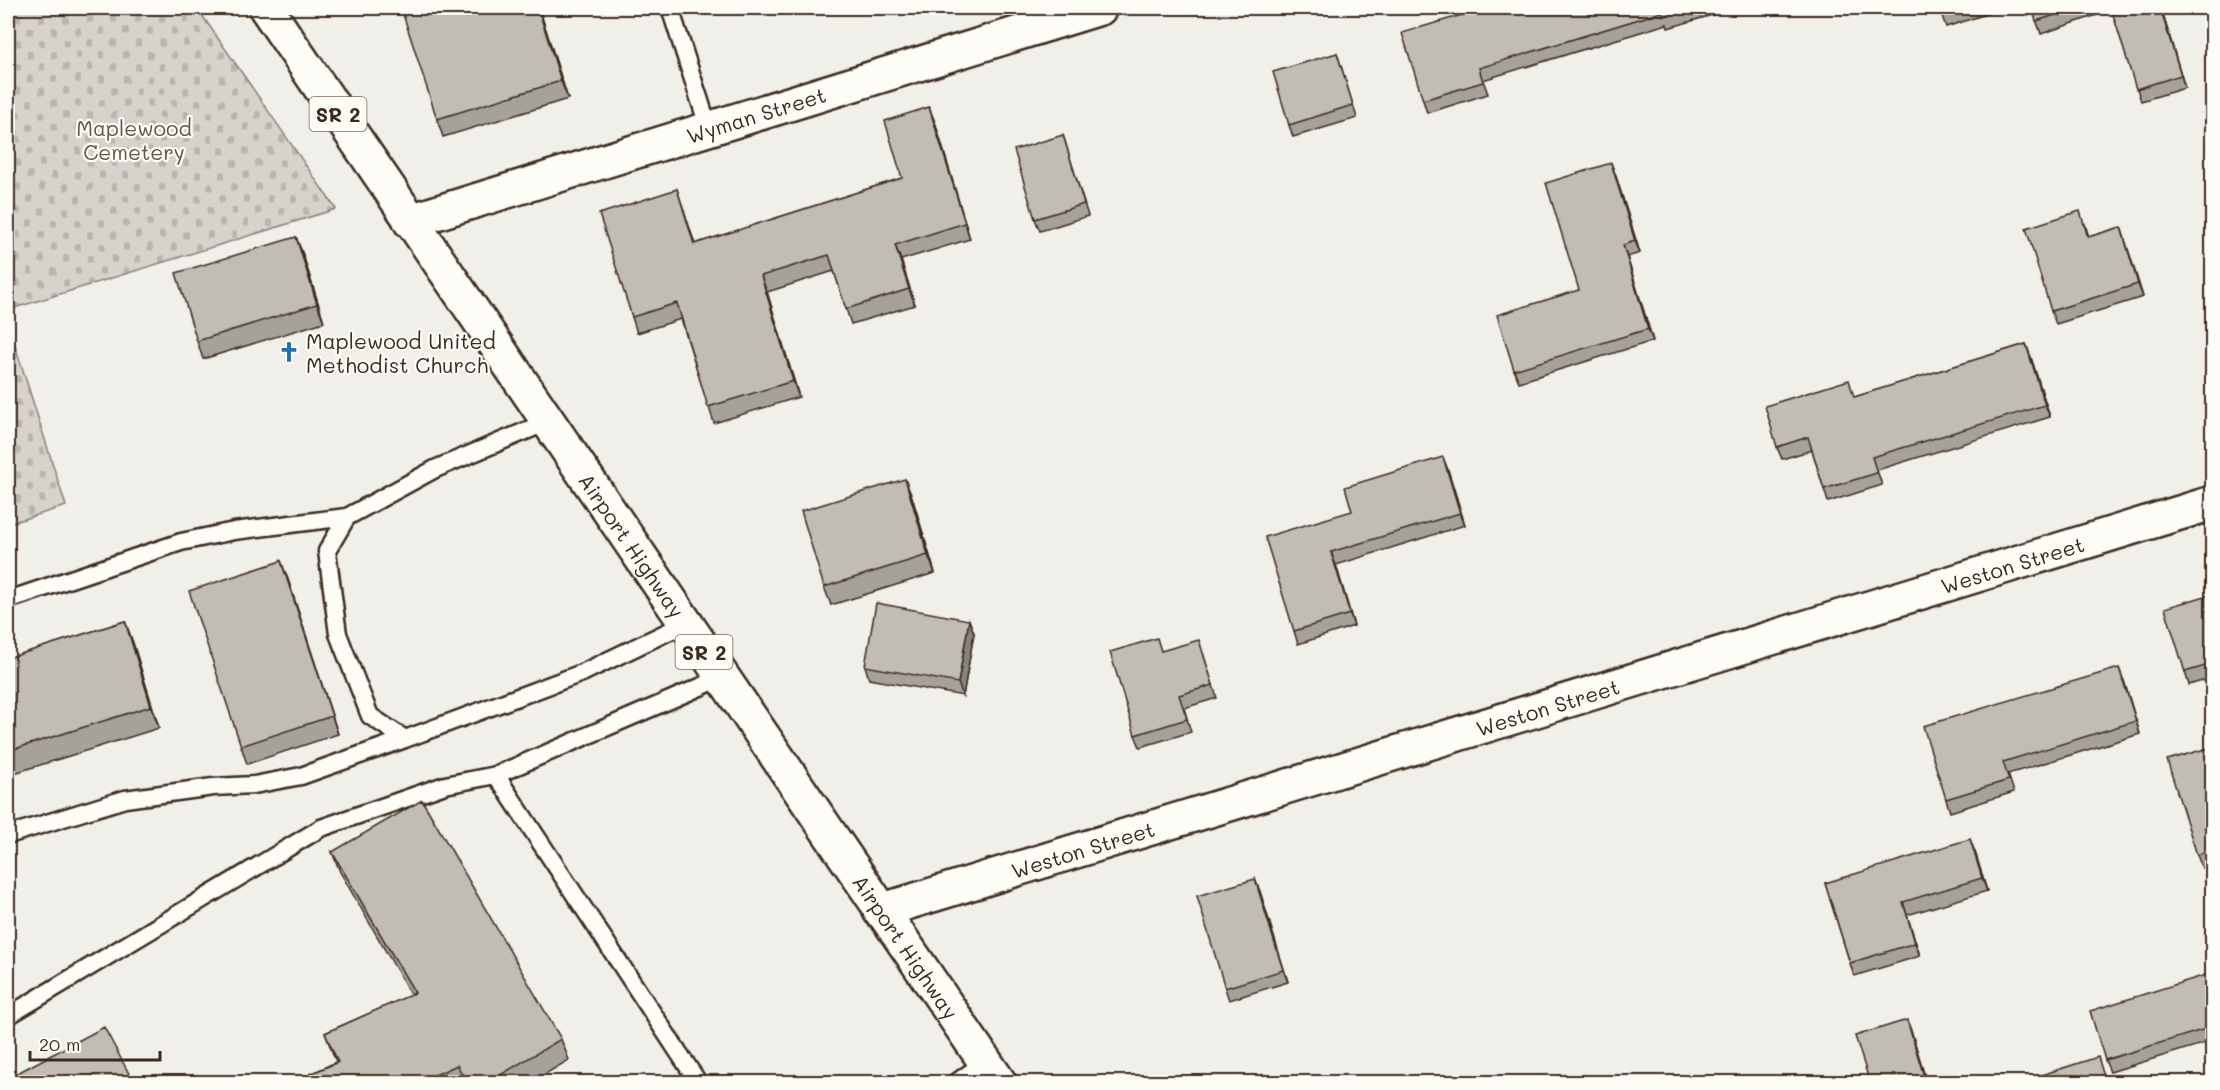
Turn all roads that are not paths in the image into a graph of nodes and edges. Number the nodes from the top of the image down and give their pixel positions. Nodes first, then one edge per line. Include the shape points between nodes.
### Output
1 (266, 8) edge
2 (670, 8) edge
3 (1100, 8) edge
4 (709, 129) junction
5 (410, 221) junction
6 (547, 422) junction
7 (2212, 503) edge
8 (347, 517) junction
9 (8, 600) edge
10 (684, 624) junction
11 (721, 678) junction
12 (405, 739) junction
13 (496, 776) junction
14 (8, 835) edge
15 (880, 911) junction
16 (8, 1016) edge
17 (992, 1072) edge
18 (698, 1083) edge
19 (957, 1083) edge

1 - 5 street, Airport Highway / SR 2
2 - 4 lane
3 - 4 street, Wyman Street
4 - 5 street, Wyman Street
5 - 6 street, Airport Highway / SR 2
6 - 8 lane via 435,469
6 - 10 street, Airport Highway / SR 2
7 - 15 street, Weston Street
8 - 9 lane via 181,542
8 - 12 lane via 327,551 338,634 370,716
10 - 11 street, Airport Highway / SR 2
10 - 12 lane via 582,673
11 - 13 lane
11 - 15 street, Airport Highway / SR 2
12 - 14 lane via 301,776 254,786 213,787 125,799
13 - 16 lane via 445,785 321,828
13 - 18 lane
15 - 17 street, Airport Highway / SR 2
17 - 19 lane

